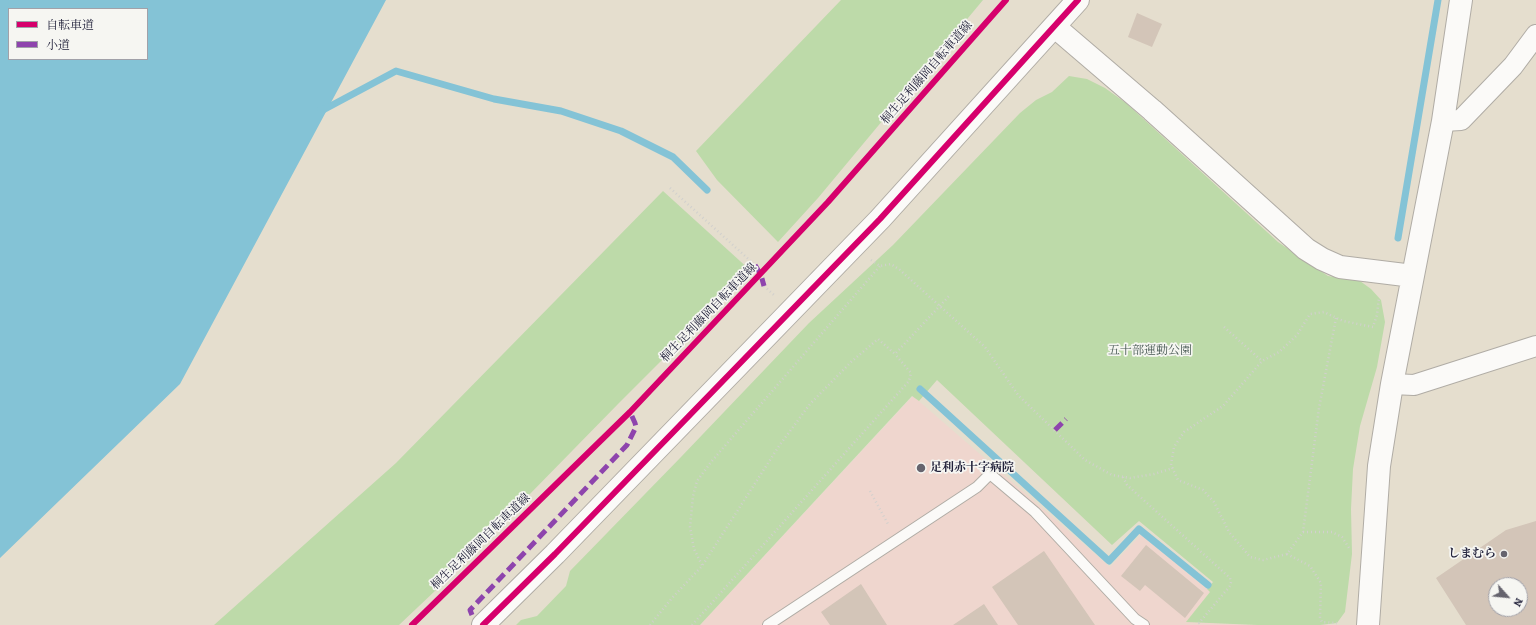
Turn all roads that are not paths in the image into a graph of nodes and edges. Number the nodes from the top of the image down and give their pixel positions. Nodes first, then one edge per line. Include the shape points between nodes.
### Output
1 (1078, 0) edge
2 (1461, 0) edge
3 (1055, 27) junction
4 (1536, 35) edge
5 (1443, 121) junction
6 (1413, 276) junction
7 (1536, 346) edge
8 (1392, 384) junction
9 (483, 625) edge
10 (768, 625) edge
11 (1144, 625) edge
12 (1368, 625) edge

1 - 3 street
2 - 5 street
3 - 6 street via 1152,110 1306,249 1340,267
3 - 9 street via 880,219
4 - 5 street via 1513,66 1461,120
5 - 6 street
6 - 8 street
7 - 8 street via 1414,386
8 - 12 street via 1379,466
10 - 11 lane via 977,487 990,474 1035,512 1135,619

